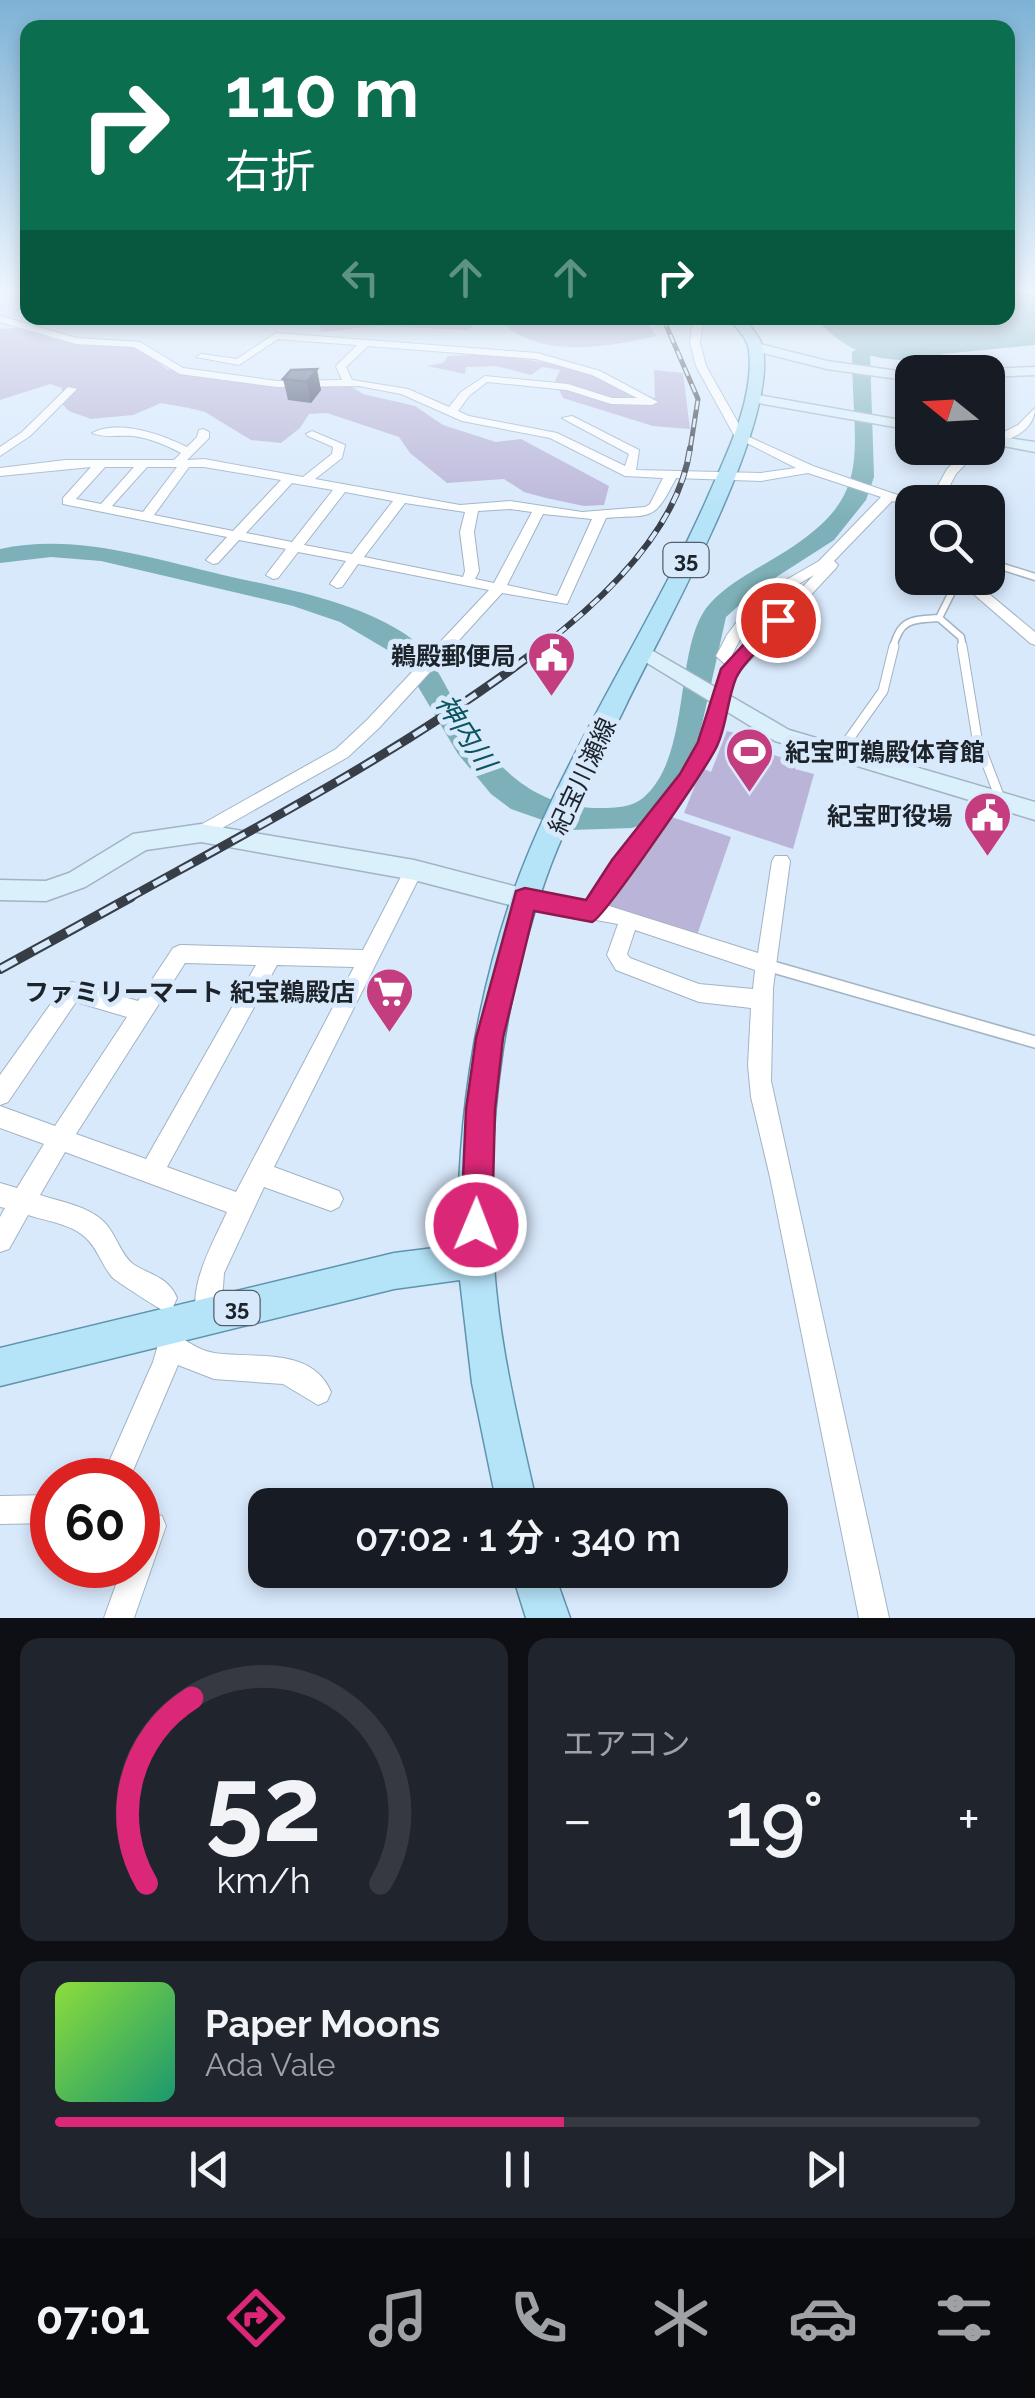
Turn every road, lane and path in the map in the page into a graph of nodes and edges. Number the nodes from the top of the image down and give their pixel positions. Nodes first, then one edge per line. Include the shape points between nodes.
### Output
1 (176, 369) edge
2 (342, 369) edge
3 (581, 369) edge
4 (702, 369) edge
5 (754, 369) edge
6 (845, 369) edge
7 (1035, 370) edge
8 (1005, 372) edge
9 (895, 376) edge
10 (349, 384) junction
11 (72, 389) dead end
12 (752, 398) junction
13 (1035, 411) edge
14 (450, 414) junction
15 (568, 418) dead end
16 (895, 423) edge
17 (98, 432) dead end
18 (203, 432) dead end
19 (312, 434) dead end
20 (1005, 434) edge
21 (741, 437) junction
22 (1005, 442) edge
23 (1035, 447) edge
24 (0, 452) edge
25 (183, 460) junction
26 (101, 464) junction
27 (142, 465) junction
28 (809, 468) junction
29 (5, 472) edge
30 (629, 473) junction
31 (671, 475) junction
32 (722, 478) junction
33 (288, 480) junction
34 (304, 482) junction
35 (0, 484) edge
36 (343, 486) junction
37 (885, 494) junction
38 (895, 497) edge
39 (403, 498) junction
40 (472, 508) junction
41 (103, 509) junction
42 (538, 512) junction
43 (600, 516) junction
44 (146, 517) junction
45 (236, 535) junction
46 (295, 547) junction
47 (356, 559) junction
48 (213, 560) dead end
49 (826, 562) junction
50 (1005, 567) edge
51 (273, 575) dead end
52 (1035, 577) edge
53 (468, 582) junction
54 (337, 584) dead end
55 (498, 589) junction
56 (952, 595) edge
57 (981, 595) edge
58 (939, 618) junction
59 (1035, 640) edge
60 (641, 650) junction
61 (736, 665) junction
62 (720, 702) junction
63 (839, 754) junction
64 (1001, 801) junction
65 (1035, 810) edge
66 (201, 834) junction
67 (781, 860) dead end
68 (414, 870) junction
69 (0, 890) edge
70 (525, 898) junction
71 (592, 911) junction
72 (628, 920) junction
73 (271, 957) junction
74 (369, 960) junction
75 (766, 964) junction
76 (764, 1000) junction
77 (143, 1012) junction
78 (1035, 1042) edge
79 (0, 1094) edge
80 (0, 1116) edge
81 (60, 1140) junction
82 (151, 1172) junction
83 (259, 1174) junction
84 (12, 1197) edge
85 (332, 1199) dead end
86 (242, 1206) junction
87 (0, 1240) edge
88 (476, 1260) junction
89 (180, 1320) junction
90 (0, 1366) edge
91 (318, 1392) dead end
92 (124, 1458) edge
93 (514, 1488) edge
94 (30, 1509) edge
95 (0, 1510) edge
96 (130, 1588) edge
97 (538, 1588) edge
98 (119, 1618) edge
99 (548, 1618) edge
100 (874, 1618) edge

1 - 10 street via 277,384
2 - 10 street
3 - 14 street via 652,402 485,379
4 - 21 street
5 - 12 main road, 紀宝川瀬線 / 35
6 - 9 street
7 - 8 street
10 - 14 street via 404,390
11 - 24 street
12 - 16 street
12 - 21 main road, 紀宝川瀬線 / 35
13 - 20 street
14 - 30 street via 553,435
15 - 30 street via 635,453
17 - 25 street via 163,438
18 - 25 street
19 - 34 street via 339,445 338,455
21 - 28 street
21 - 32 main road, 紀宝川瀬線 / 35
22 - 23 street
25 - 27 street
25 - 33 street
25 - 44 street
26 - 27 street
26 - 29 street
26 - 41 street via 67,502
27 - 41 street
28 - 32 street
28 - 37 street
29 - 35 street
30 - 31 street
31 - 32 street
31 - 43 street via 648,511
32 - 60 main road, 紀宝川瀬線 / 35
33 - 34 street
33 - 45 street
34 - 36 street
36 - 39 street
36 - 46 street
37 - 38 street
37 - 49 street
39 - 40 street
39 - 47 street
40 - 42 street via 510,505
40 - 53 street
41 - 44 street
42 - 43 street
42 - 55 street
43 - 55 street via 562,601
44 - 45 street
45 - 46 street
45 - 48 street
46 - 47 street
46 - 51 street
47 - 53 street
47 - 54 street
49 - 61 street via 831,565
49 - 61 street via 763,598 736,627 724,656
50 - 52 lane
53 - 55 street
55 - 66 street via 342,753
56 - 58 lane
57 - 59 street
58 - 63 lane via 907,620 898,628 883,691
58 - 64 lane via 961,637 977,738
60 - 62 street
60 - 70 main road, 紀宝川瀬線 / 35
61 - 62 street
62 - 63 street via 782,736
62 - 71 street via 709,742 688,780
63 - 64 street
64 - 65 street
66 - 68 street
66 - 69 street via 142,841 46,891
67 - 75 street
68 - 70 street
68 - 74 street
70 - 71 street
70 - 88 main road, 紀宝川瀬線 / 35 via 490,1038 480,1109
71 - 72 street
72 - 75 street
72 - 76 street via 616,955 623,964 700,993
73 - 74 street
73 - 77 street via 180,954
73 - 82 street
74 - 83 street
75 - 76 street
75 - 78 lane
76 - 100 street via 762,1090
77 - 79 street via 72,992
77 - 81 street
80 - 81 street
81 - 82 street
81 - 84 street
82 - 86 street
83 - 85 street
83 - 86 street
84 - 87 street
84 - 89 street via 82,1220 123,1272 140,1279
86 - 89 street via 212,1272
88 - 89 main road, 35 via 394,1271
88 - 93 main road, 紀宝川瀬線 / 35
89 - 90 main road, 35
89 - 91 street via 197,1362 271,1366 300,1374
89 - 92 street
94 - 95 street
96 - 98 street
97 - 99 main road

